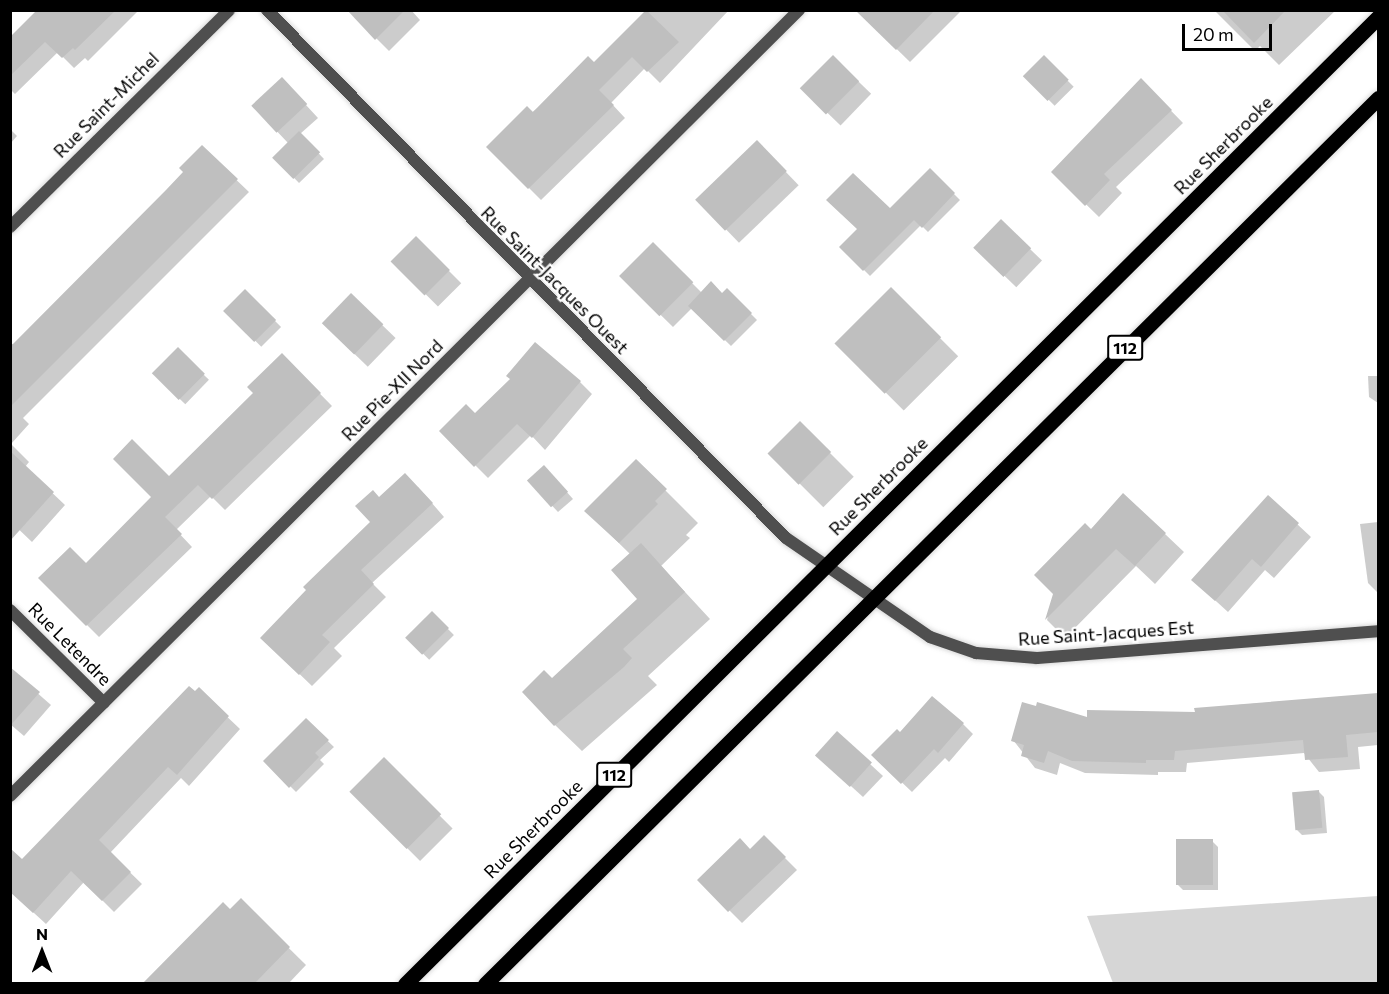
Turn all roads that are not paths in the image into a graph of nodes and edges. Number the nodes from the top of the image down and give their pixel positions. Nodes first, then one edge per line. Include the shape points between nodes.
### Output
1 (229, 10) edge
2 (267, 10) edge
3 (799, 10) edge
4 (1378, 17) edge
5 (1378, 98) edge
6 (10, 227) edge
7 (528, 279) junction
8 (824, 567) junction
9 (871, 599) junction
10 (10, 610) edge
11 (1378, 631) edge
12 (105, 703) junction
13 (10, 796) edge
14 (405, 984) edge
15 (485, 984) edge

1 - 6 street, Rue Saint-Michel
2 - 7 street, Rue Saint-Jacques Ouest
3 - 7 street, Rue Pie-XII Nord
4 - 8 main road, Rue Sherbrooke / 112
5 - 9 main road, 112
7 - 8 street, Rue Saint-Jacques Ouest via 786,538
7 - 12 street, Rue Pie-XII Nord
8 - 9 street, Rue Saint-Jacques Est
8 - 14 main road, Rue Sherbrooke / 112
9 - 11 street, Rue Saint-Jacques Est via 949,646 1022,658
9 - 15 main road, 112
10 - 12 street, Rue Letendre
12 - 13 street, Rue Pie-XII Nord

